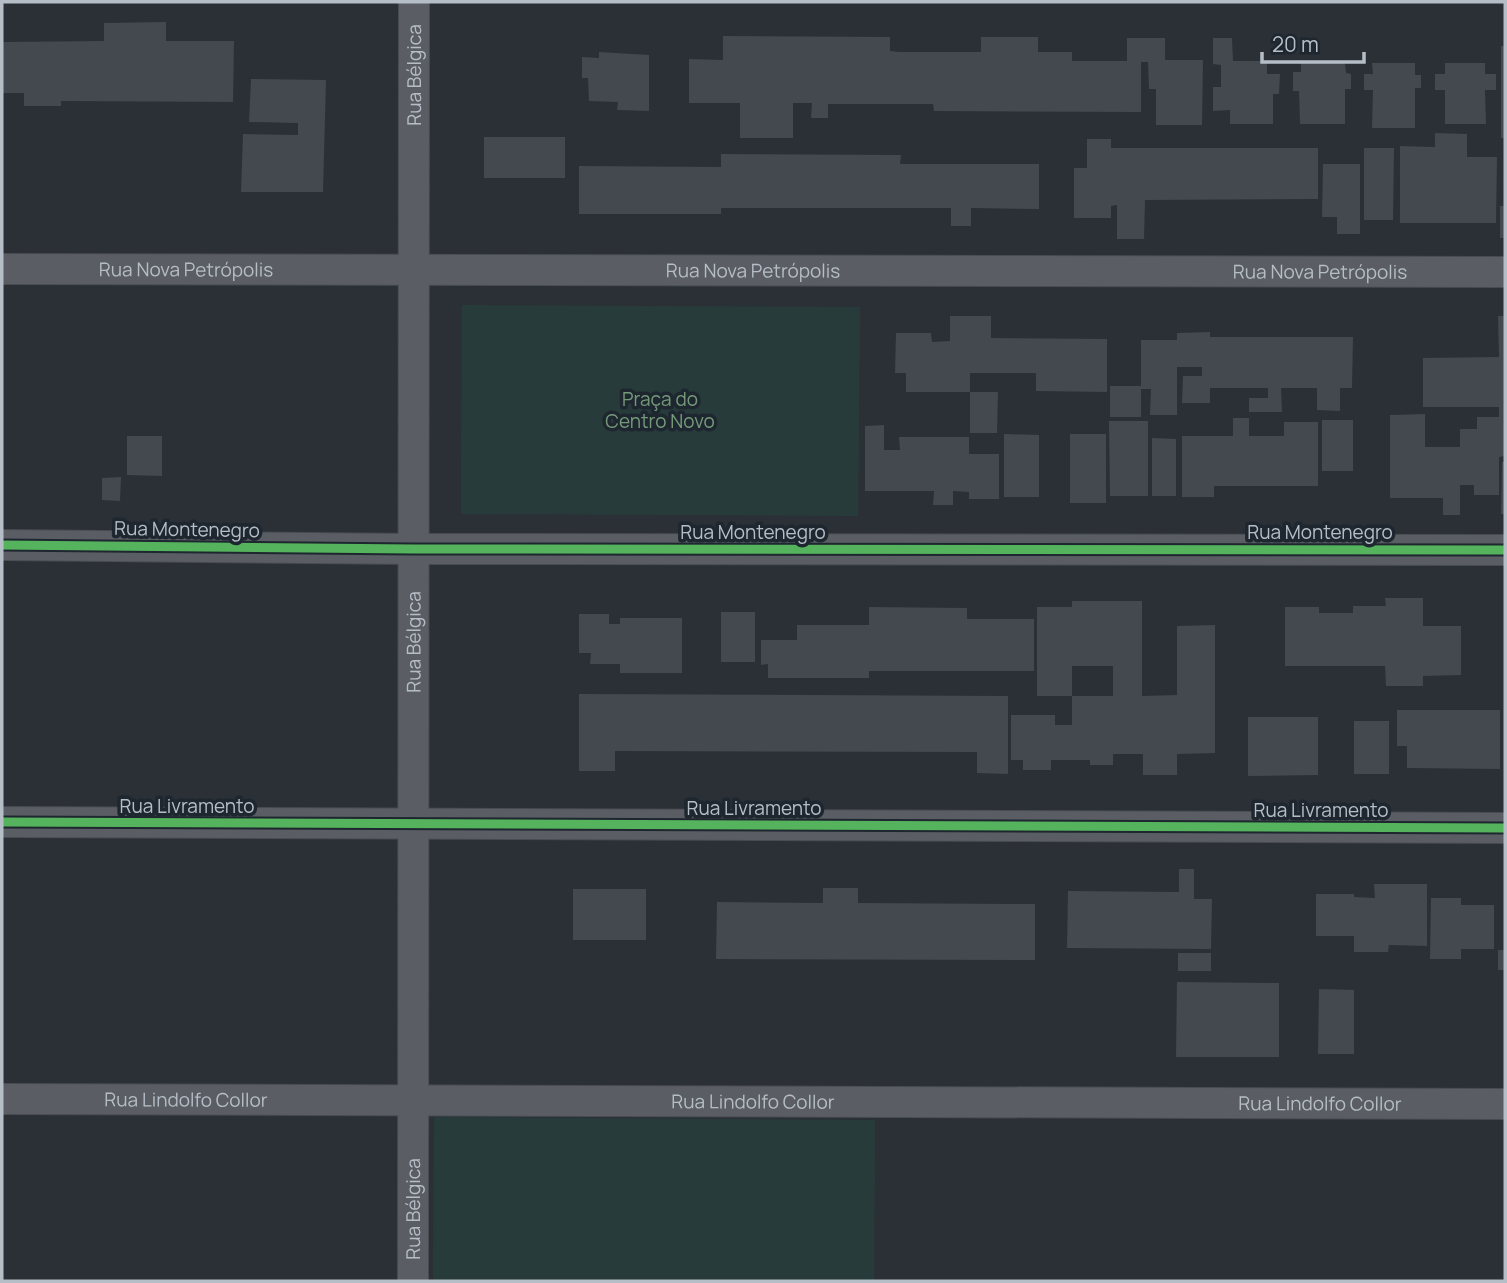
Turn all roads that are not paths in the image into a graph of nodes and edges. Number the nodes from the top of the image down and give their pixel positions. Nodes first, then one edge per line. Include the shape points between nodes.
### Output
1 (414, 2) edge
2 (2, 270) edge
3 (414, 271) junction
4 (1505, 272) edge
5 (2, 545) edge
6 (413, 549) junction
7 (1505, 550) edge
8 (2, 822) edge
9 (413, 825) junction
10 (1505, 828) edge
11 (2, 1099) edge
12 (413, 1102) junction
13 (1505, 1104) edge
14 (413, 1281) edge

1 - 3 street, Rua Bélgica
2 - 3 street, Rua Nova Petrópolis
3 - 4 street, Rua Nova Petrópolis
3 - 6 street, Rua Bélgica
5 - 6 street, Rua Montenegro
6 - 7 street, Rua Montenegro
6 - 9 street, Rua Bélgica
8 - 9 street, Rua Livramento
9 - 10 street, Rua Livramento
9 - 12 street, Rua Bélgica
11 - 12 street, Rua Lindolfo Collor
12 - 13 street, Rua Lindolfo Collor
12 - 14 street, Rua Bélgica

